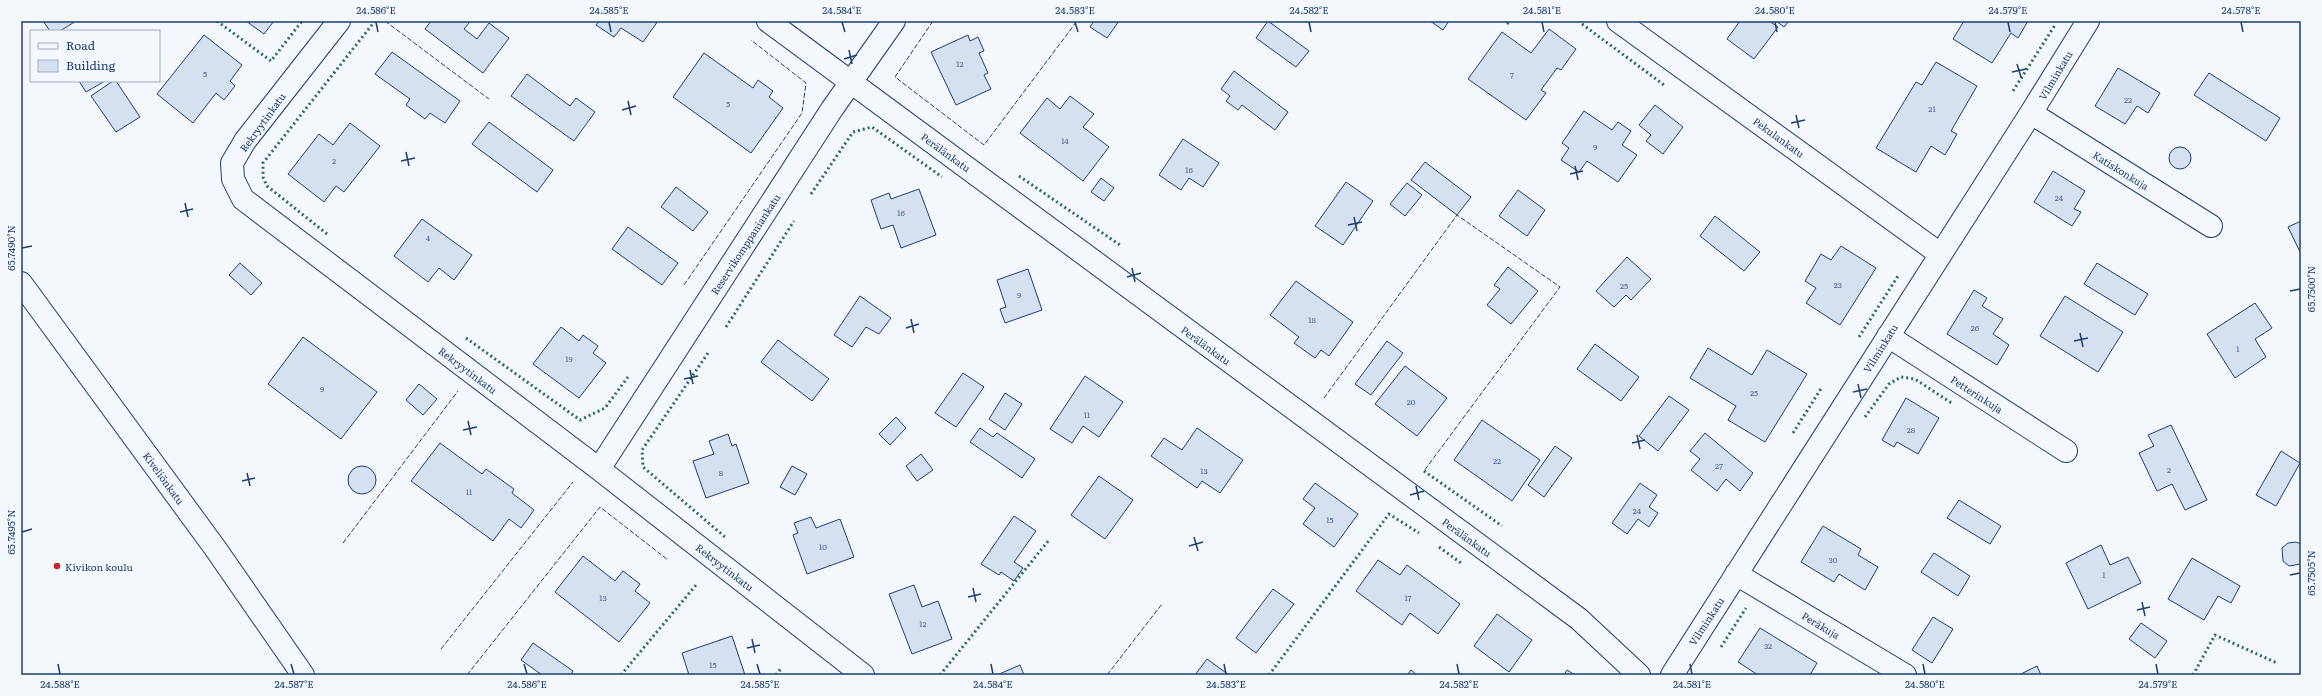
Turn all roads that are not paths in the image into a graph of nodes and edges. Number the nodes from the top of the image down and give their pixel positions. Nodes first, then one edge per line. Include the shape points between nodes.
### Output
1 (339, 21) edge
2 (768, 21) edge
3 (894, 21) edge
4 (1618, 21) edge
5 (2088, 21) edge
6 (850, 82) junction
7 (2031, 113) junction
8 (2210, 226) dead end
9 (1940, 254) junction
10 (21, 283) edge
11 (1888, 336) junction
12 (2066, 452) dead end
13 (599, 469) junction
14 (1736, 574) junction
15 (303, 675) edge
16 (863, 675) edge
17 (1639, 675) edge
18 (1672, 675) edge
19 (1905, 675) edge

1 - 13 street, Rekryytinkatu via 245,141 232,163 233,179 243,199
2 - 6 street, Perälänkatu
3 - 6 street, Reservikomppaniankatu
4 - 9 street, Pekulankatu
5 - 7 street, Vilminkatu
6 - 13 street, Reservikomppaniankatu
6 - 17 street, Perälänkatu via 1579,619
7 - 8 street, Katiskonkuja
7 - 9 street, Vilminkatu
9 - 11 street, Vilminkatu
10 - 15 street, Kiveliönkatu via 215,548
11 - 12 street, Petterinkuja
11 - 14 street, Vilminkatu
13 - 16 street, Rekryytinkatu
14 - 18 street, Vilminkatu
14 - 19 street, Peräkuja

